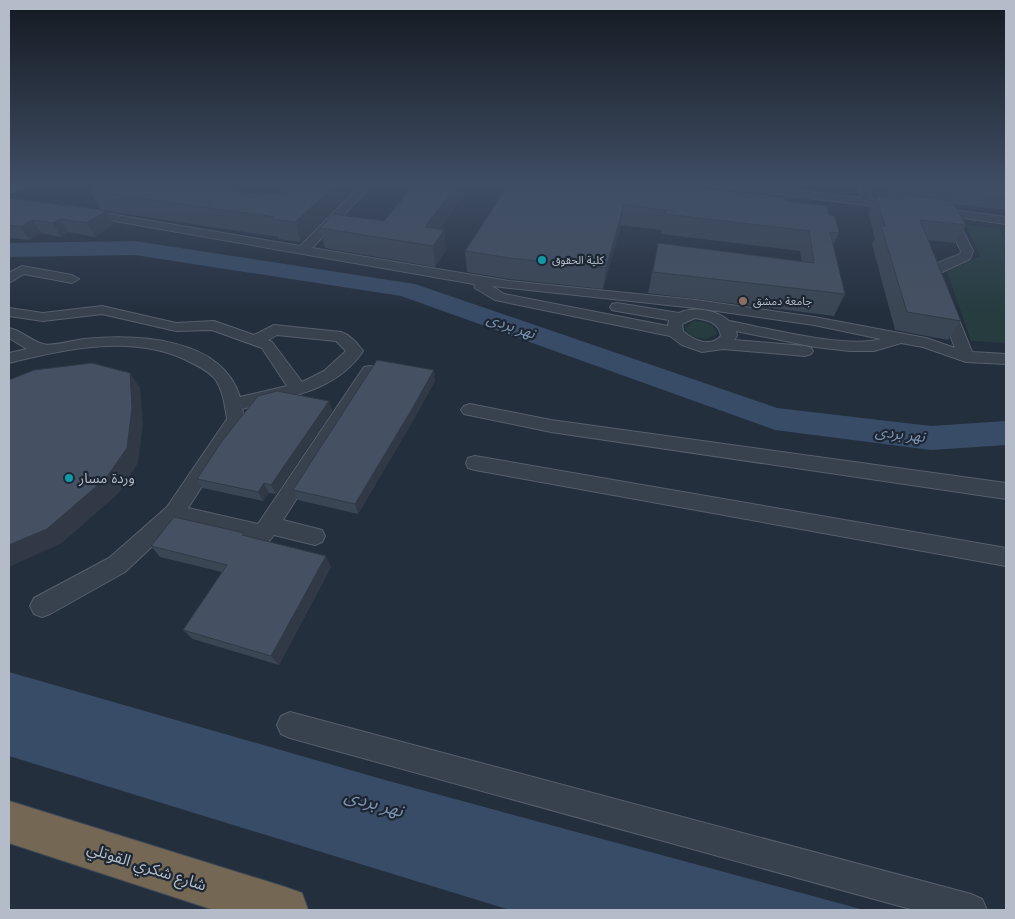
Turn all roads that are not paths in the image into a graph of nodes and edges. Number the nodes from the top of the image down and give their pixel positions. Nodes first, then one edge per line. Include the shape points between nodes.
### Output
1 (166, 226) edge
2 (326, 226) edge
3 (955, 226) edge
4 (302, 250) junction
5 (9, 279) edge
6 (72, 279) dead end
7 (9, 312) edge
8 (686, 317) junction
9 (814, 321) junction
10 (726, 325) junction
11 (9, 332) edge
12 (901, 338) junction
13 (255, 341) junction
14 (815, 342) junction
15 (721, 344) junction
16 (874, 346) junction
17 (43, 351) junction
18 (966, 357) junction
19 (9, 358) edge
20 (1006, 359) edge
21 (370, 370) edge
22 (298, 389) junction
23 (233, 405) junction
24 (470, 410) dead end
25 (475, 463) dead end
26 (1006, 490) edge
27 (174, 514) junction
28 (269, 525) junction
29 (315, 536) dead end
30 (1006, 557) edge
31 (42, 606) dead end
32 (290, 725) dead end
33 (9, 822) edge
34 (285, 910) edge
35 (971, 910) edge

1 - 4 street
2 - 4 street
3 - 18 street via 967,251 965,256 933,272
4 - 8 street
5 - 6 street via 22,270
7 - 13 street via 43,317 102,310 176,327 214,325
8 - 8 street via 480,285 500,297
8 - 9 street
8 - 10 street via 712,317
8 - 15 street via 679,337 704,347
9 - 12 street
9 - 14 street
10 - 14 street
10 - 15 street via 729,336
11 - 17 street
12 - 16 street
12 - 18 street
13 - 22 street via 267,345
13 - 22 street via 274,330 341,337 355,351 344,366 321,382
14 - 16 street
15 - 16 street via 842,353
17 - 19 street
17 - 23 street via 96,342 163,344 190,354 219,373
18 - 20 street
21 - 28 street
22 - 23 street
23 - 27 street via 236,420
24 - 26 street via 561,428
25 - 30 street
27 - 28 street via 263,534
27 - 31 street via 117,564
28 - 29 street
32 - 35 street
33 - 34 highway, شارع شكري القوتلي

